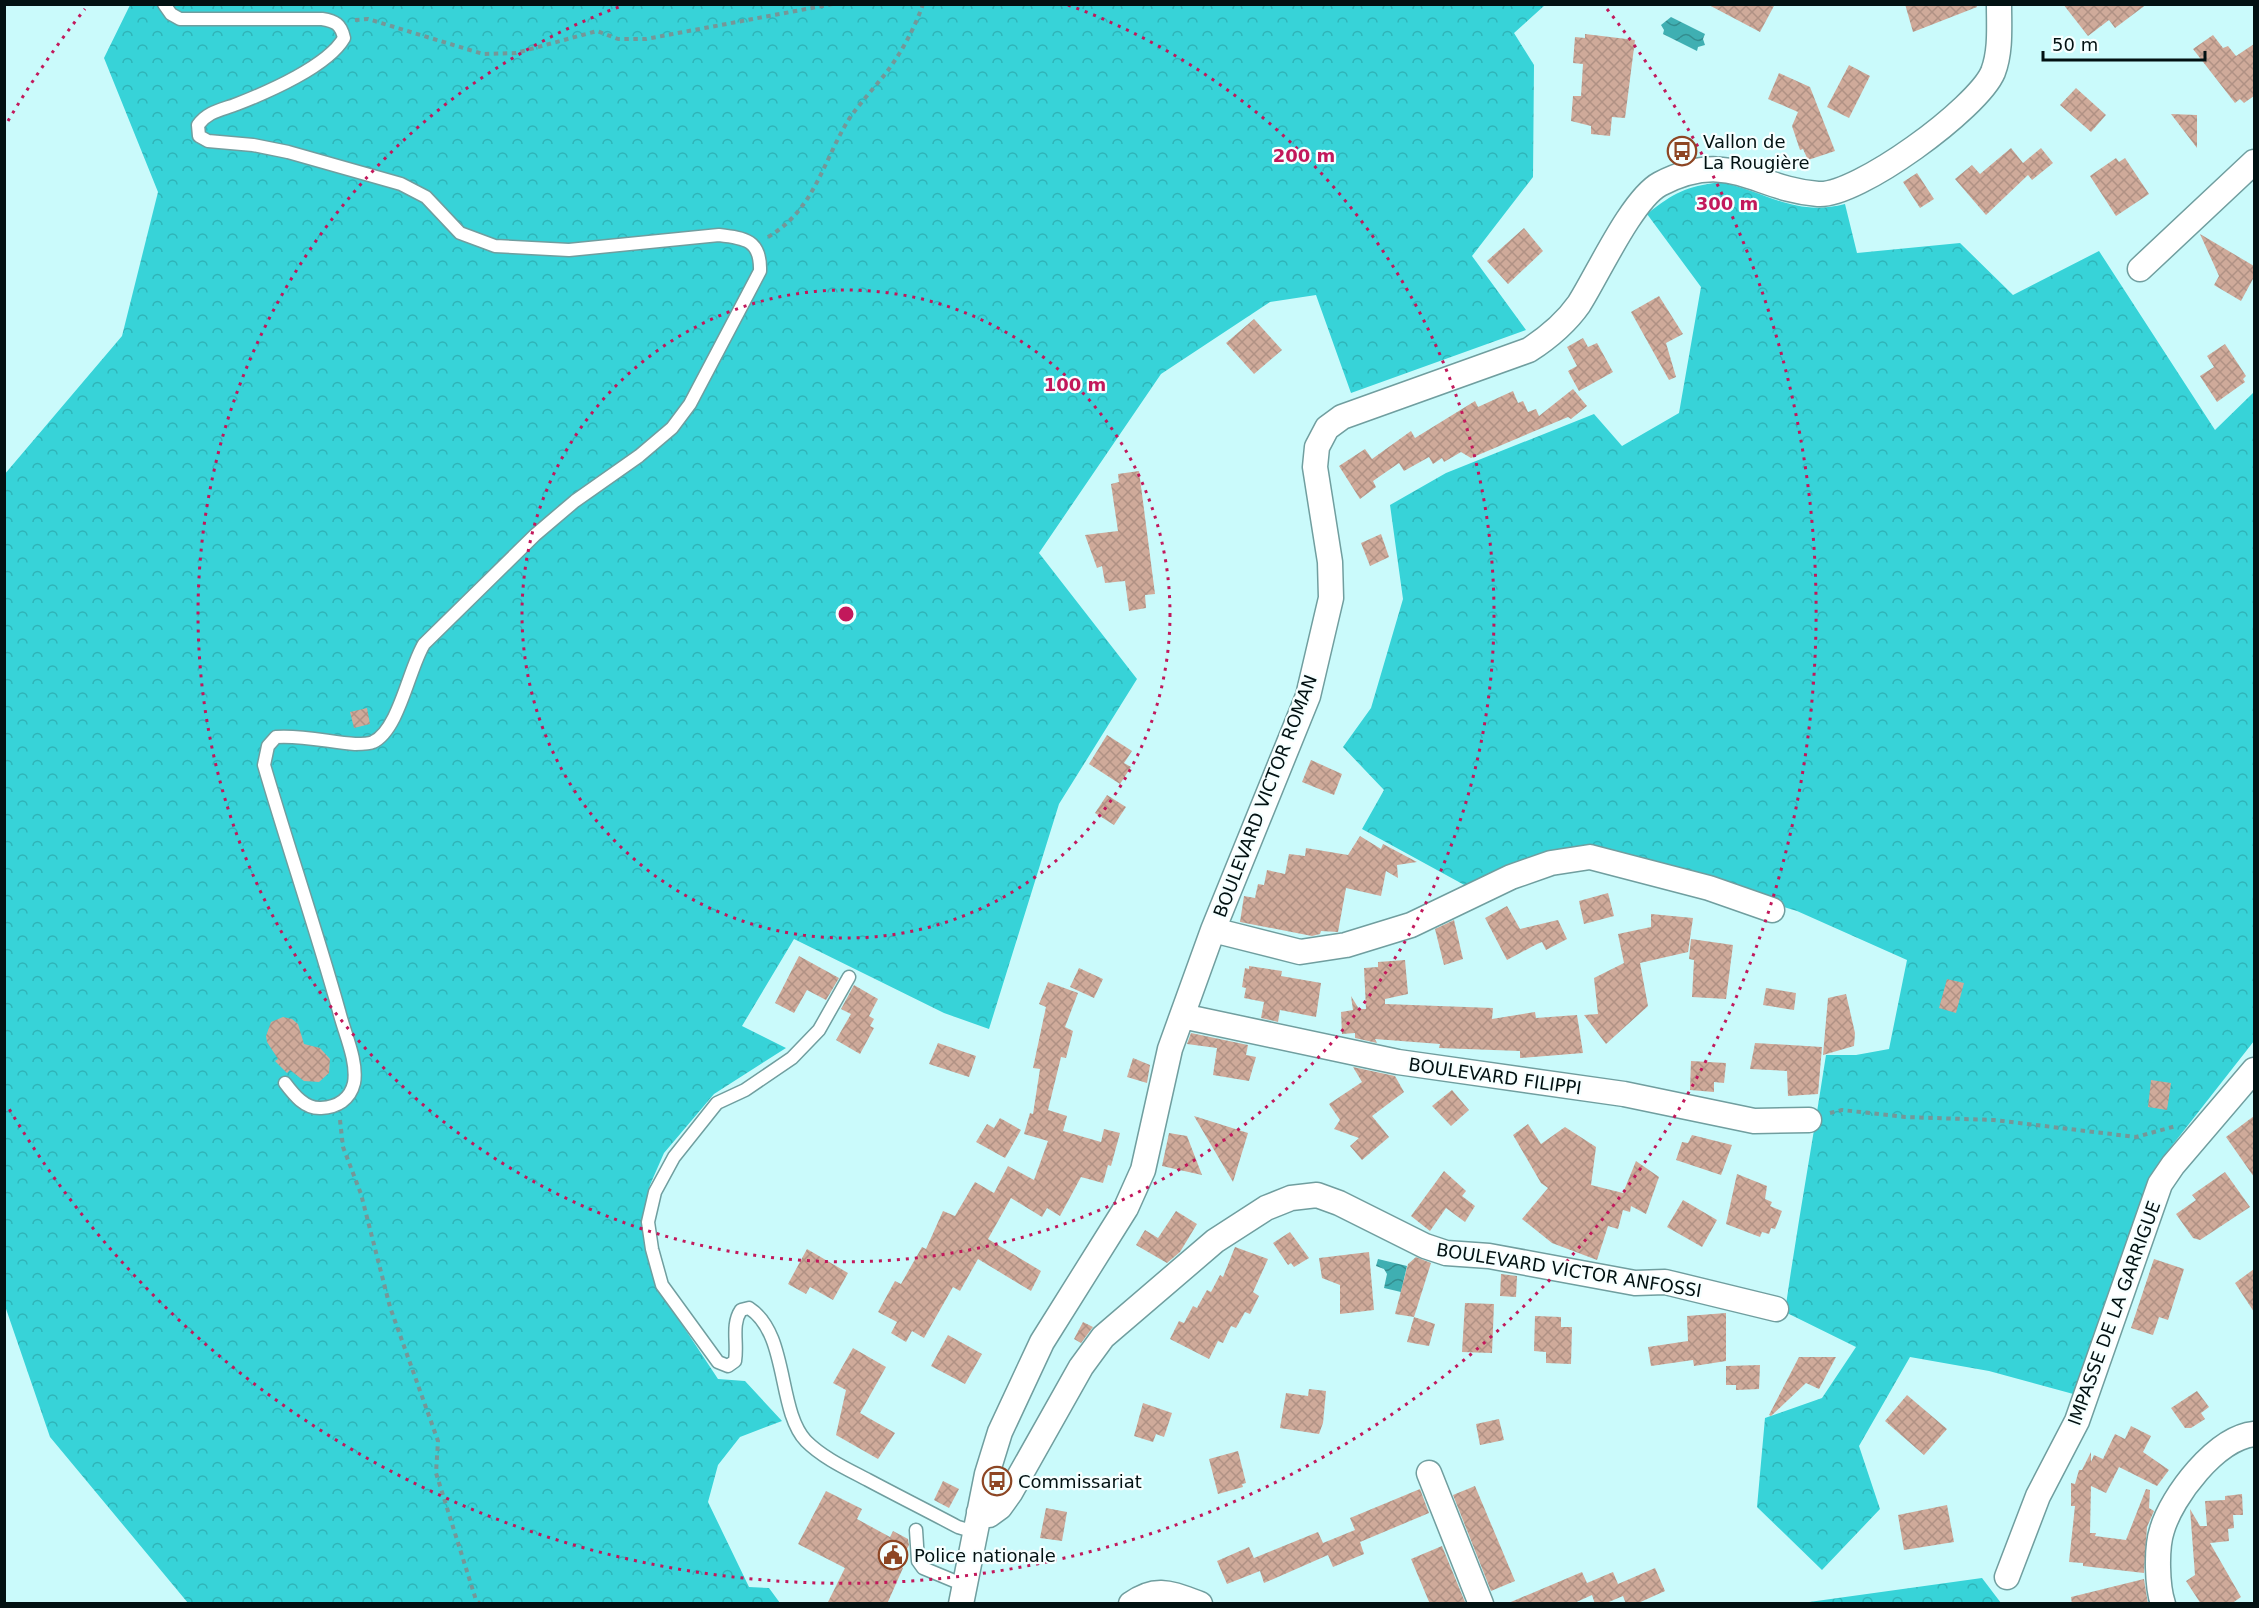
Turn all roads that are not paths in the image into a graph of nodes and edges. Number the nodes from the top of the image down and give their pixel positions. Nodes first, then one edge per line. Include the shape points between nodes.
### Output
1 (164, 4) edge
2 (1999, 4) edge
3 (2254, 162) edge
4 (2140, 269) dead end
5 (1772, 910) dead end
6 (1213, 930) junction
7 (849, 977) dead end
8 (1182, 1016) junction
9 (2254, 1070) edge
10 (285, 1083) dead end
11 (1809, 1120) road end
12 (1776, 1309) dead end
13 (2254, 1434) edge
14 (1429, 1473) dead end
15 (977, 1522) junction
16 (916, 1530) dead end
17 (2007, 1577) dead end
18 (963, 1594) edge
19 (1131, 1604) edge
20 (1200, 1604) edge
21 (1481, 1604) edge
22 (2163, 1604) edge

1 - 10 lane via 180,20 334,21 342,28 344,38 329,56 239,103 204,116 198,125 200,136 208,141 253,145 401,184 426,197 460,233 495,246 568,250 719,235 741,238 754,246 760,256 760,271 690,404 672,428 534,535 424,644 384,732 373,742 358,744 289,736 276,737 268,746 264,765 350,1052 354,1083 347,1098 338,1105 313,1109 295,1097
2 - 6 street, BOULEVARD VICTOR ROMAN via 1999,50 1992,74 1974,100 1921,144 1843,190 1820,195 1718,169 1689,172 1657,186 1635,210 1577,306 1555,333 1529,350 1342,417 1327,428 1317,447 1315,467 1330,562 1331,598 1324,634 1308,696
3 - 4 street
5 - 6 street via 1709,888 1590,857 1531,870 1411,925 1346,945 1300,952
6 - 8 street, BOULEVARD VICTOR ROMAN
7 - 15 lane via 819,1030 792,1058 717,1103 674,1156 655,1192 650,1212 651,1249 662,1285 718,1362 728,1366 735,1361 734,1321 741,1310 749,1308 762,1316 805,1440 832,1461 958,1527
8 - 11 street, BOULEVARD FILIPPI via 1398,1062 1624,1094 1754,1121
8 - 15 street, BOULEVARD VICTOR ROMAN via 1170,1048 1143,1170 1126,1208 1042,1342 1017,1393 1000,1432
9 - 17 street, IMPASSE DE LA GARRIGUE via 2160,1184 2077,1421 2037,1496
12 - 15 street, BOULEVARD VICTOR ANFOSSI via 1665,1282 1635,1282 1489,1256 1446,1253 1317,1195 1291,1198 1266,1208 1215,1241 1103,1336 1081,1367 1010,1493 1000,1507
13 - 22 street via 2220,1450 2192,1476 2177,1499 2161,1531 2159,1593
14 - 21 street
15 - 18 street, BOULEVARD VICTOR ROMAN
16 - 18 lane via 918,1561 923,1568
19 - 20 street via 1155,1592

